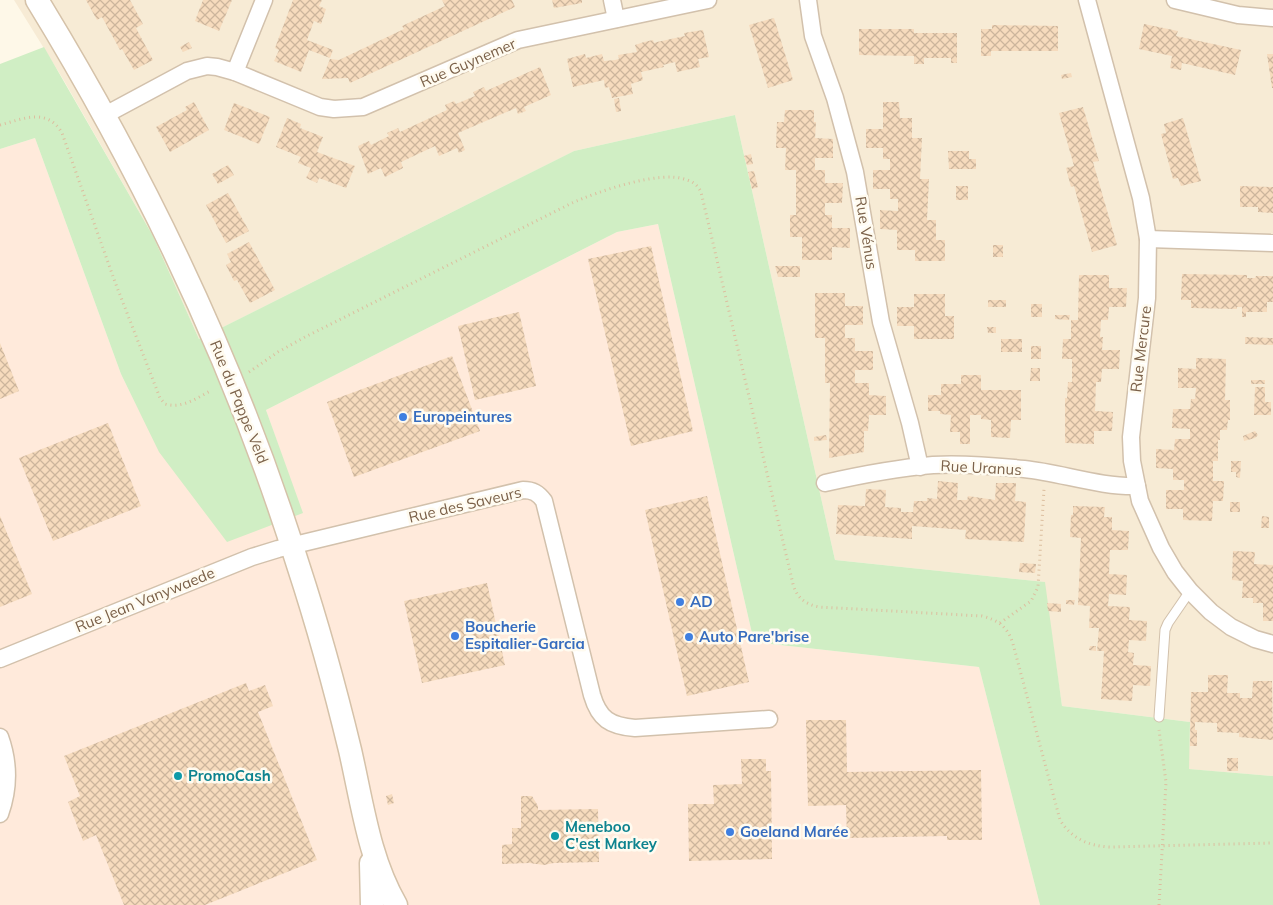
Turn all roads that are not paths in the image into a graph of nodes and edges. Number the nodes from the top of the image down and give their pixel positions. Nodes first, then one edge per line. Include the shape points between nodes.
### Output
1 (37, 0) edge
2 (264, 0) edge
3 (612, 0) edge
4 (708, 0) edge
5 (808, 0) edge
6 (1087, 0) edge
7 (1174, 0) edge
8 (1273, 18) edge
9 (616, 19) junction
10 (235, 72) junction
11 (105, 116) junction
12 (1148, 239) junction
13 (1273, 243) edge
14 (920, 466) junction
15 (825, 483) dead end
16 (1137, 486) junction
17 (292, 546) junction
18 (1190, 591) junction
19 (1273, 644) edge
20 (0, 658) edge
21 (1159, 717) road end
22 (769, 719) dead end
23 (0, 737) edge
24 (0, 814) edge
25 (368, 832) junction
26 (372, 905) edge
27 (396, 905) edge

1 - 11 street, Rue du Pappe Veld
2 - 10 street
3 - 9 street
4 - 9 street, Rue Guynemer
5 - 14 street, Rue Vénus via 813,36 835,98 855,172 880,322
6 - 12 street, Rue Mercure via 1142,198
7 - 8 street via 1231,14
9 - 10 street, Rue Guynemer via 518,40 356,109 334,110 313,104
10 - 11 street, Rue Guynemer via 217,66 195,68
11 - 17 street, Rue du Pappe Veld via 160,221 204,316 260,454
12 - 13 street
12 - 16 street, Rue Mercure via 1147,298 1131,430
14 - 15 street, Rue Uranus
14 - 16 street, Rue Uranus via 973,466 1045,472 1108,485
16 - 18 street, Rue Mercure via 1161,548
17 - 20 street, Rue Jean Vanywaede via 252,557
17 - 22 street, Rue des Saveurs via 523,490 535,492 544,501 592,695 604,718 617,725 635,728
17 - 25 street, Rue du Pappe Veld via 333,684
18 - 19 street, Rue Mercure via 1231,627
18 - 21 lane via 1165,630
23 - 24 street via 6,757 7,780
25 - 26 street, Rue du Pappe Veld
25 - 27 street, Rue du Pappe Veld

